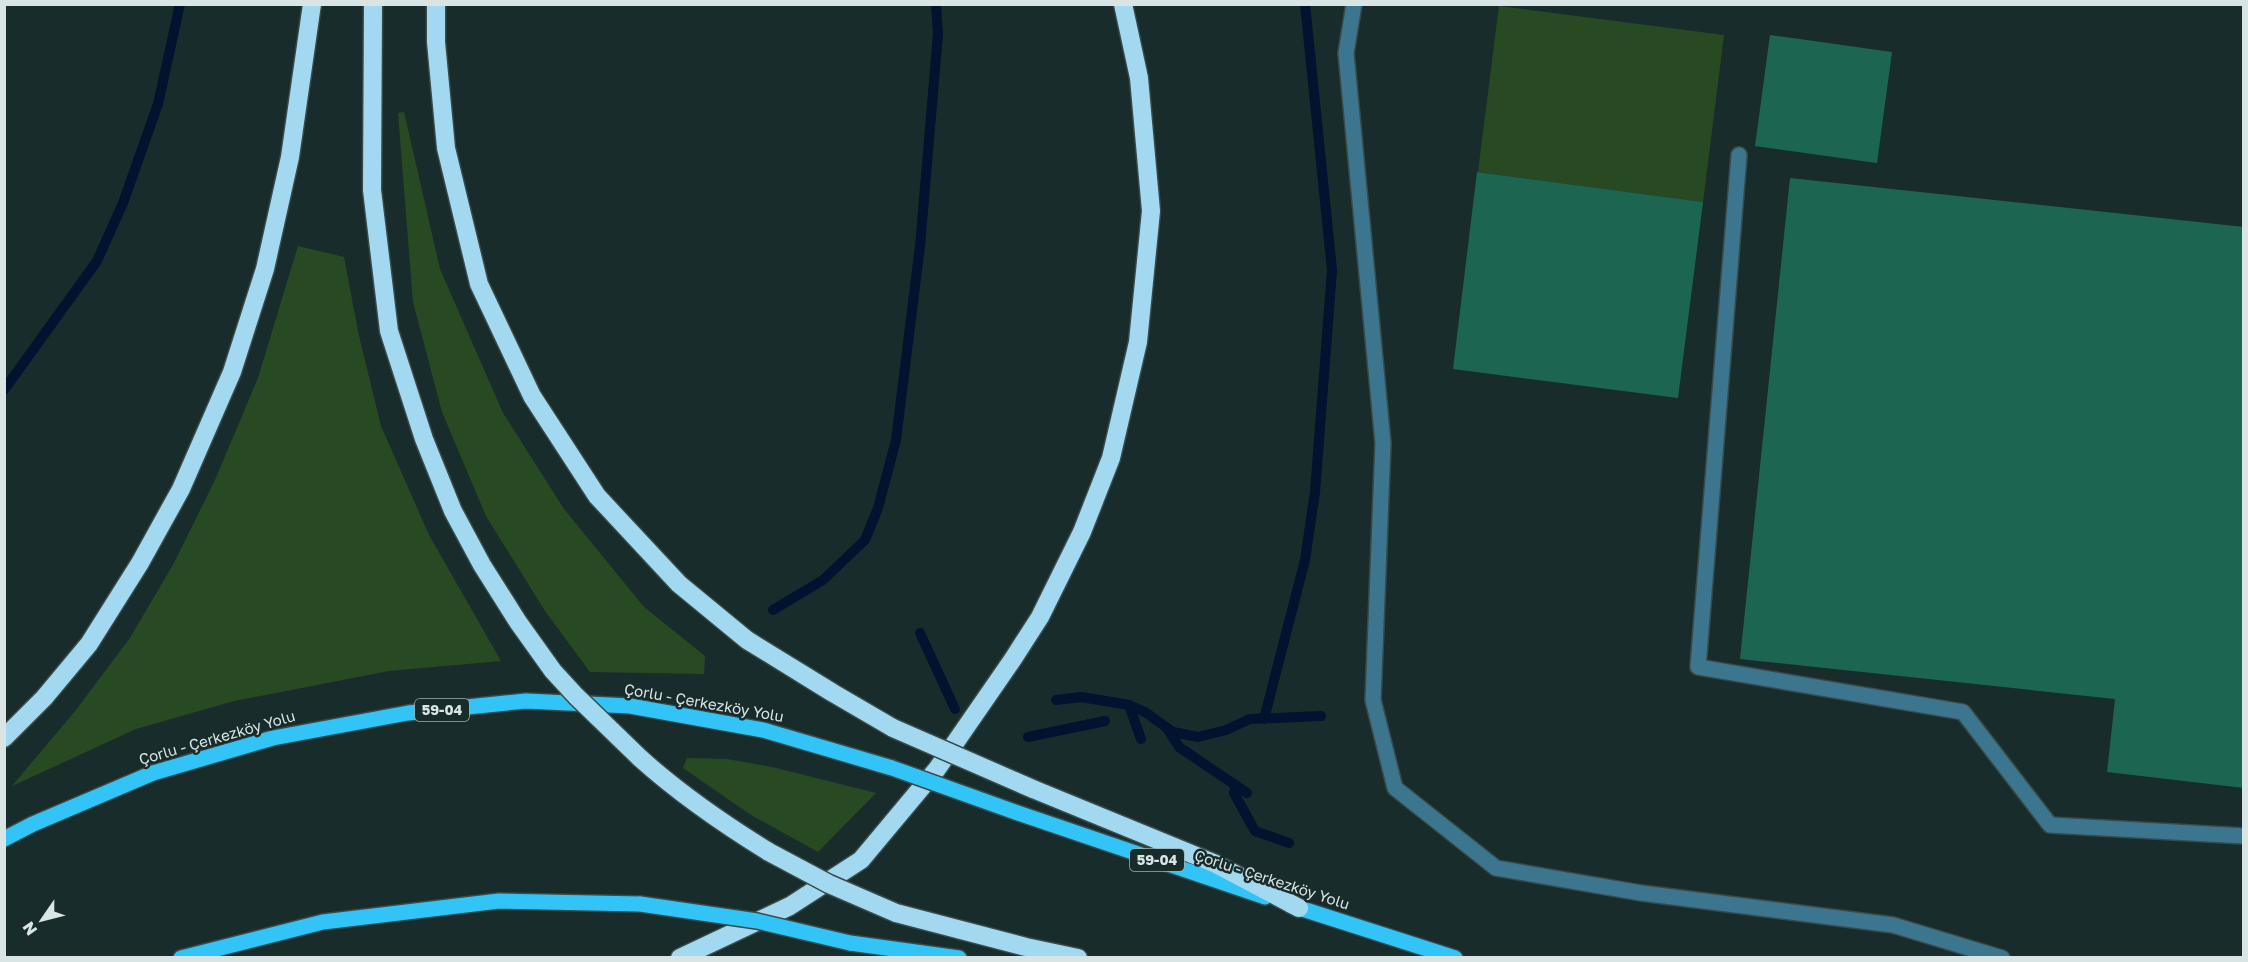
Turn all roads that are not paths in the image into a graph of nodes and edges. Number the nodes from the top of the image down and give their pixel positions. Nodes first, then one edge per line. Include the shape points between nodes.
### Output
1 (312, 4) edge
2 (373, 4) edge
3 (436, 4) edge
4 (1123, 4) edge
5 (1354, 4) edge
6 (1739, 155) dead end
7 (4, 738) edge
8 (2244, 836) edge
9 (4, 839) edge
10 (1299, 908) junction
11 (181, 957) edge
12 (680, 957) edge
13 (959, 957) edge
14 (1078, 957) edge
15 (1455, 957) edge
16 (2002, 957) edge

1 - 7 highway via 290,157 265,269 231,372 181,489 140,563 89,644 44,699
2 - 14 highway, bridge via 372,190 389,331 424,439 453,511 488,575 553,670 669,784 709,815 769,852 896,913
3 - 10 highway, bridge via 446,148 479,284 532,396 597,496 679,584 747,640 893,728 1216,864
4 - 12 highway via 1139,78 1151,211 1138,342 1111,458 1082,532 1040,617 1013,659 938,769 861,860 790,906
5 - 16 street via 1346,53 1383,443 1373,700 1395,788 1496,868 1641,893 1893,925
6 - 8 street via 1698,667 1963,712 2050,825
9 - 10 main road, Çorlu - Çerkezköy Yolu / 59-04, bridge via 153,773 273,738 408,713 526,701 641,708 763,730 892,768
10 - 15 main road, Çorlu - Çerkezköy Yolu / 59-04
11 - 13 main road, bridge via 323,922 499,901 640,904 757,921 850,943

